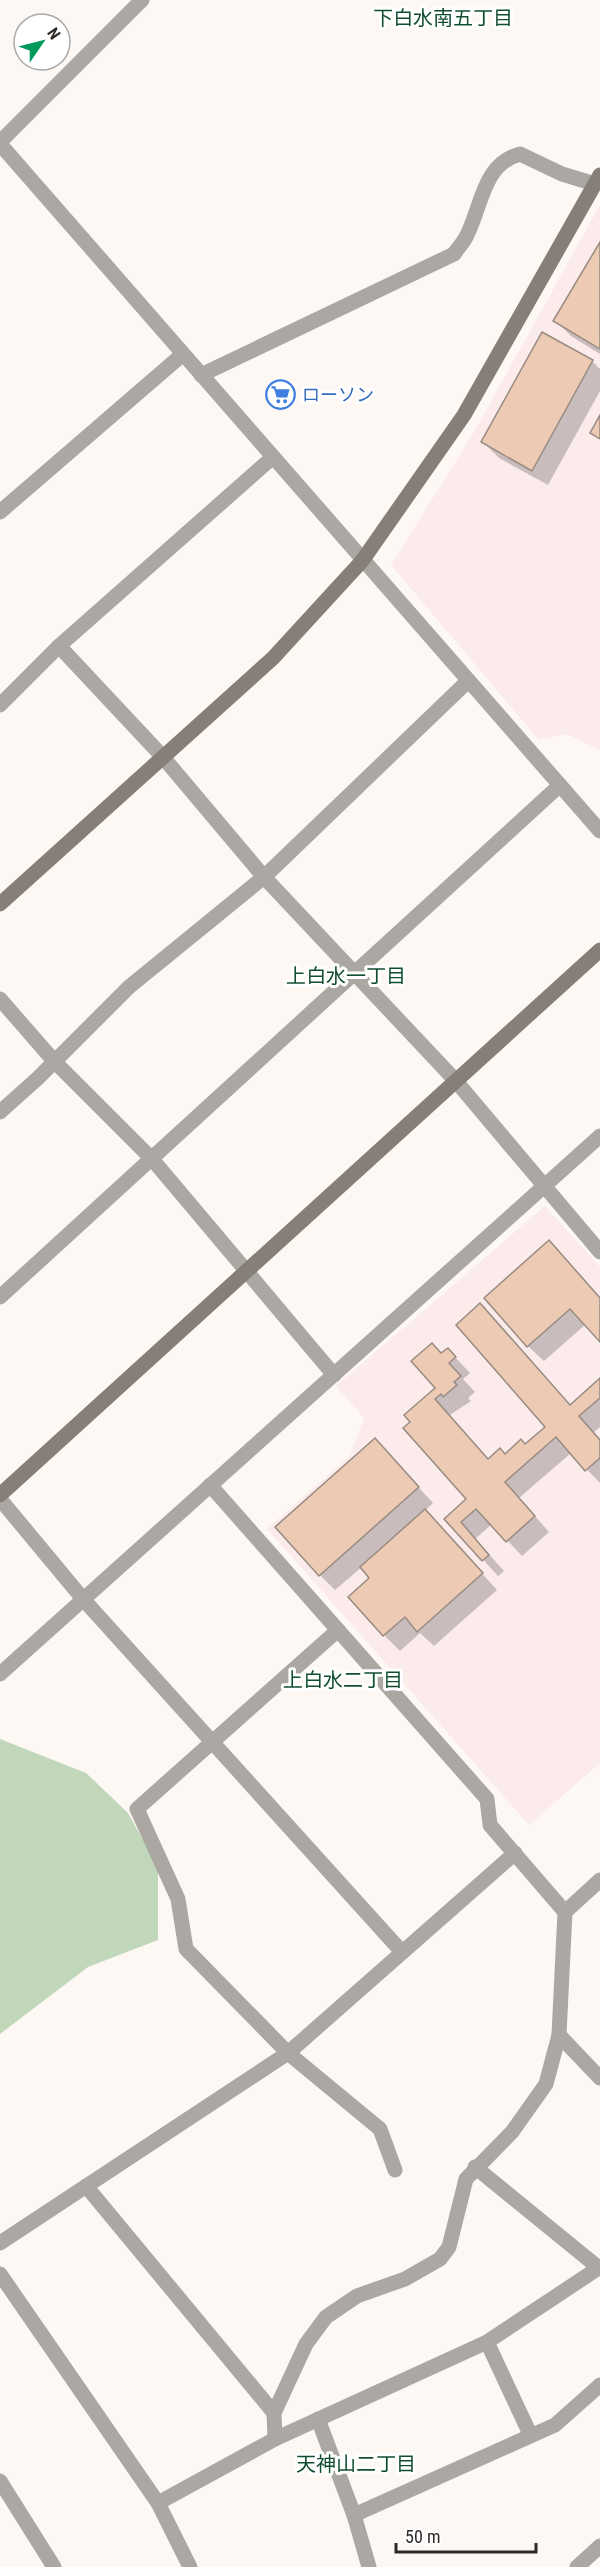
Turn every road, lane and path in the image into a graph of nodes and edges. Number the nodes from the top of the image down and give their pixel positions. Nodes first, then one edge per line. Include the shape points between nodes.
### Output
1 (142, 0) edge
2 (0, 143) edge
3 (598, 179) edge
4 (183, 354) junction
5 (201, 375) junction
6 (273, 457) junction
7 (0, 512) edge
8 (362, 561) junction
9 (59, 646) junction
10 (468, 681) junction
11 (1, 702) edge
12 (162, 756) junction
13 (559, 786) junction
14 (600, 831) edge
15 (264, 877) junction
16 (0, 904) edge
17 (600, 950) edge
18 (354, 974) junction
19 (0, 999) edge
20 (54, 1061) junction
21 (455, 1080) junction
22 (0, 1112) edge
23 (600, 1136) edge
24 (152, 1159) junction
25 (544, 1187) junction
26 (600, 1252) edge
27 (245, 1271) junction
28 (0, 1297) edge
29 (334, 1375) junction
30 (210, 1485) junction
31 (0, 1497) edge
32 (83, 1599) junction
33 (338, 1630) junction
34 (0, 1674) edge
35 (212, 1742) junction
36 (514, 1853) junction
37 (600, 1880) edge
38 (565, 1912) junction
39 (402, 1952) junction
40 (559, 2035) junction
41 (288, 2053) junction
42 (598, 2073) edge
43 (475, 2167) junction
44 (395, 2170) dead end
45 (86, 2186) junction
46 (0, 2243) edge
47 (599, 2267) edge
48 (0, 2274) edge
49 (487, 2342) junction
50 (600, 2385) edge
51 (274, 2414) junction
52 (318, 2419) junction
53 (530, 2434) junction
54 (275, 2439) junction
55 (0, 2481) edge
56 (158, 2503) junction
57 (354, 2515) junction
58 (600, 2546) edge
59 (54, 2567) edge
60 (190, 2567) edge
61 (369, 2567) edge
62 (577, 2567) edge

1 - 2 street
2 - 4 street
3 - 5 street via 562,174 520,154 505,158 490,174 466,237 454,254
3 - 8 street via 465,415
4 - 5 street
4 - 7 street
5 - 6 street
6 - 8 street
6 - 9 street
8 - 10 street
8 - 12 street via 273,658
9 - 11 street
9 - 12 street
10 - 13 street
10 - 15 street
12 - 15 street
12 - 16 street
13 - 14 street
13 - 18 street
15 - 18 street
15 - 20 street via 129,987
17 - 21 street
18 - 21 street
18 - 24 street
19 - 20 street
20 - 22 street
20 - 24 street
21 - 25 street
21 - 27 street
23 - 25 street
24 - 27 street
24 - 28 street
25 - 26 street
25 - 29 street
27 - 29 street
27 - 31 street
29 - 30 street
30 - 32 street
30 - 33 street
31 - 32 street
32 - 34 street
32 - 35 street
33 - 35 street
33 - 36 street via 487,1799 490,1825
35 - 39 street
35 - 41 street via 137,1809 178,1899 186,1949
36 - 38 street
36 - 39 street
37 - 38 street
38 - 40 street
39 - 41 street
40 - 42 street
40 - 43 street via 546,2084 512,2132
41 - 44 street via 380,2129
41 - 45 street
43 - 47 street
43 - 51 street via 466,2179 449,2247 440,2259 405,2279 357,2296 326,2317 306,2344
45 - 46 street
45 - 51 street
47 - 49 street
48 - 56 street
49 - 52 street
49 - 53 street
50 - 53 street via 555,2426
51 - 54 street
52 - 54 street
52 - 57 street
53 - 57 street
54 - 56 street
55 - 59 street
56 - 60 street
57 - 61 street
58 - 62 street

